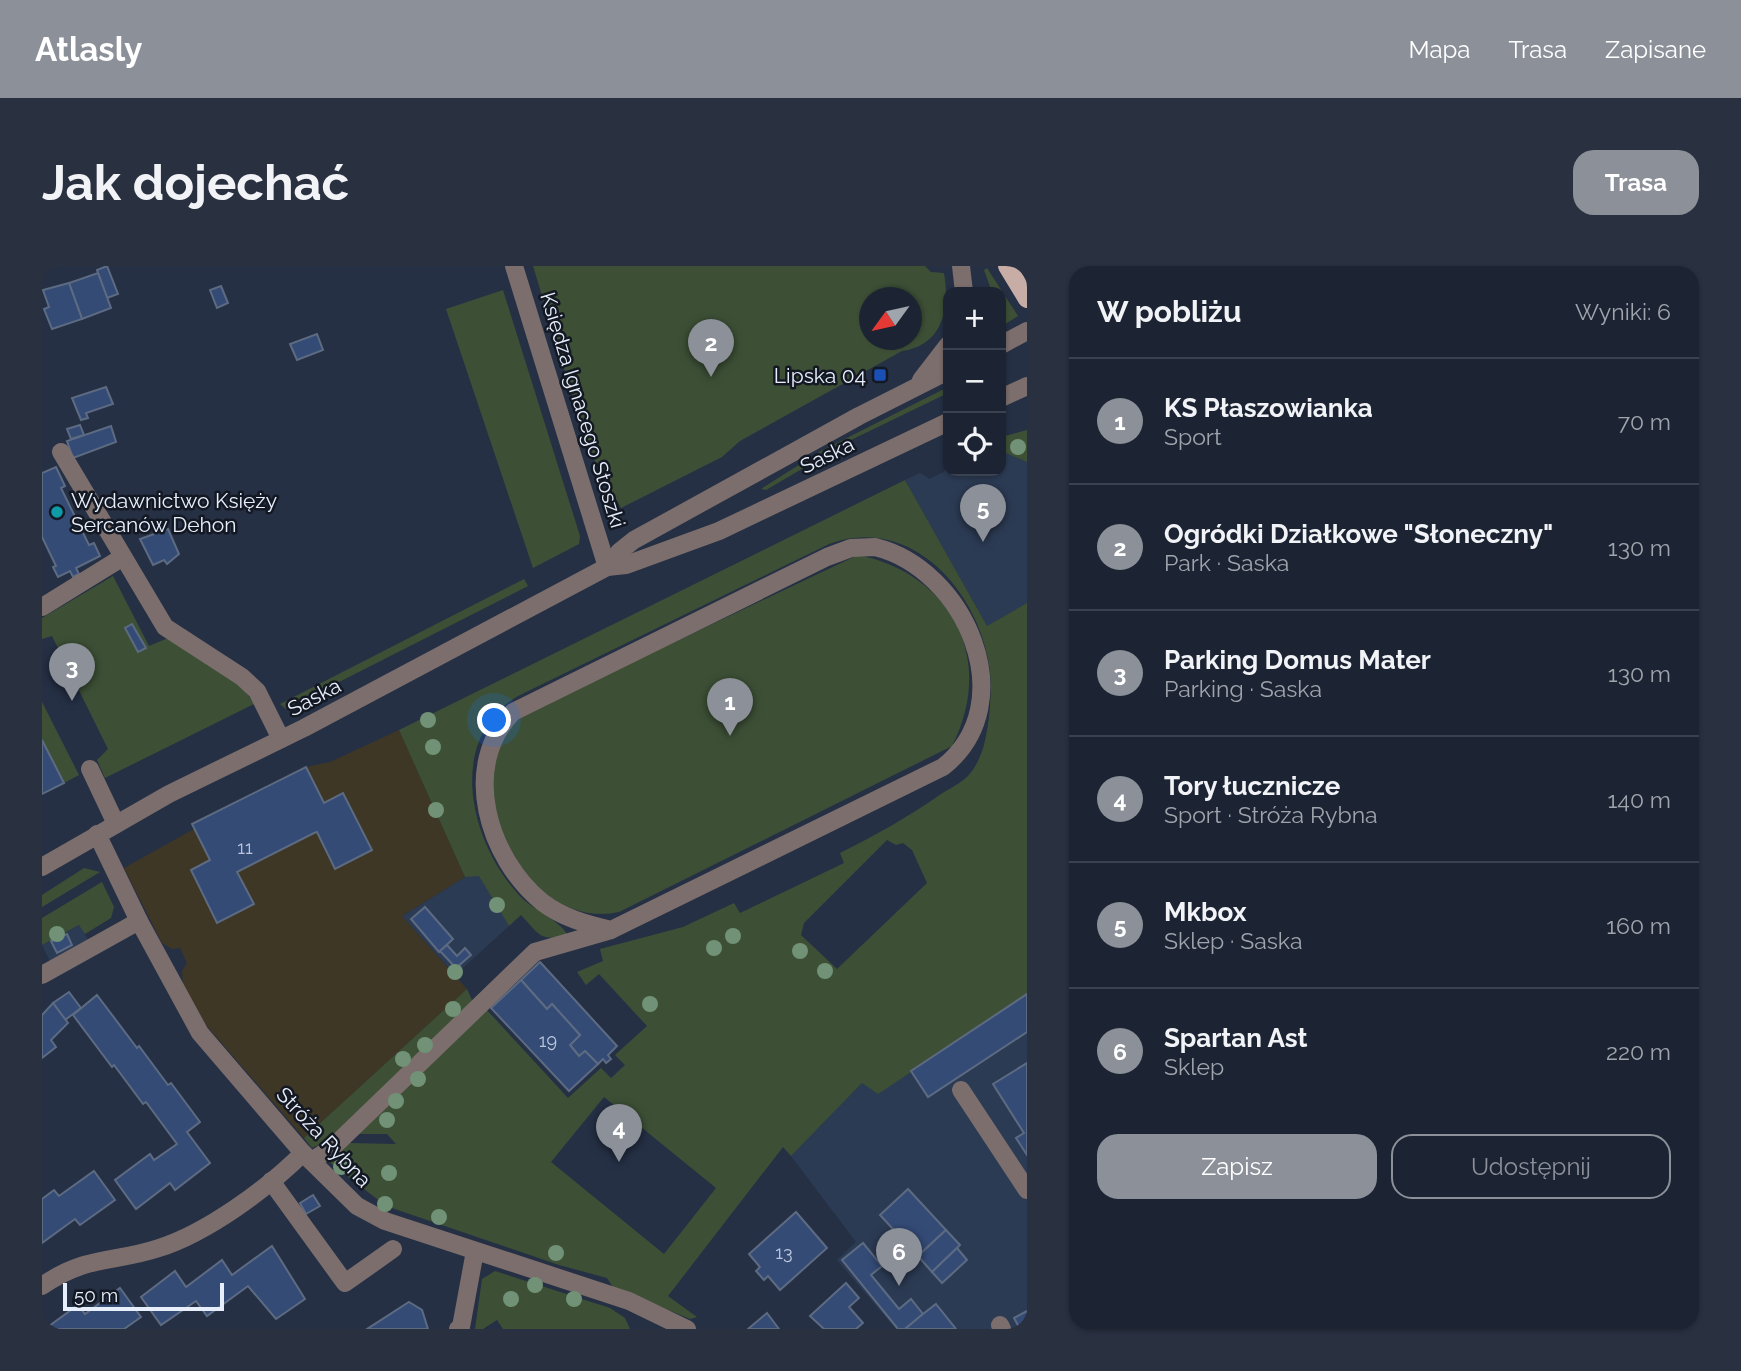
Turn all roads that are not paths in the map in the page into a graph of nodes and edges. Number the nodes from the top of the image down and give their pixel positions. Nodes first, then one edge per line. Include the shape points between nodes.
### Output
1 (514, 266) edge
2 (961, 266) edge
3 (1007, 266) edge
4 (963, 287) edge
5 (1027, 299) edge
6 (1027, 331) edge
7 (1006, 342) edge
8 (944, 350) edge
9 (943, 374) edge
10 (1027, 386) edge
11 (908, 391) junction
12 (1006, 396) edge
13 (943, 424) edge
14 (61, 452) dead end
15 (123, 557) junction
16 (607, 567) junction
17 (42, 607) edge
18 (281, 739) junction
19 (90, 769) dead end
20 (116, 824) junction
21 (97, 834) junction
22 (42, 867) edge
23 (139, 921) junction
24 (611, 930) junction
25 (42, 975) edge
26 (961, 1090) dead end
27 (307, 1157) junction
28 (271, 1181) junction
29 (1027, 1190) edge
30 (393, 1249) dead end
31 (475, 1251) junction
32 (42, 1286) edge
33 (660, 1323) edge
34 (458, 1329) edge
35 (687, 1329) edge

1 - 16 street, Księdza Ignacego Stoszki
2 - 4 street
3 - 5 main road
6 - 7 street
8 - 11 street
9 - 11 street, Saska
10 - 12 street
11 - 16 street, Saska via 634,540
13 - 16 street, Saska via 719,531 626,565
14 - 15 street
15 - 17 street
15 - 18 street via 165,627 257,691
16 - 18 street, Saska
18 - 20 street, Saska
19 - 20 street
20 - 21 street, Saska
21 - 22 street, Saska
21 - 23 street, Stróża Rybna
23 - 25 street
23 - 27 street, Stróża Rybna via 200,1033
24 - 24 street via 575,921 541,901 501,851 484,783 491,743 501,725 528,703 850,548 897,552 934,578 962,614 980,675 978,714 960,754 943,767
24 - 27 street via 535,952 334,1146
26 - 29 street
27 - 28 street
27 - 31 street, Stróża Rybna via 357,1206 385,1221
28 - 30 street via 345,1283
28 - 32 street via 202,1228 159,1248 92,1261
31 - 33 street, Stróża Rybna via 629,1301
31 - 34 street
33 - 35 street, Stróża Rybna

